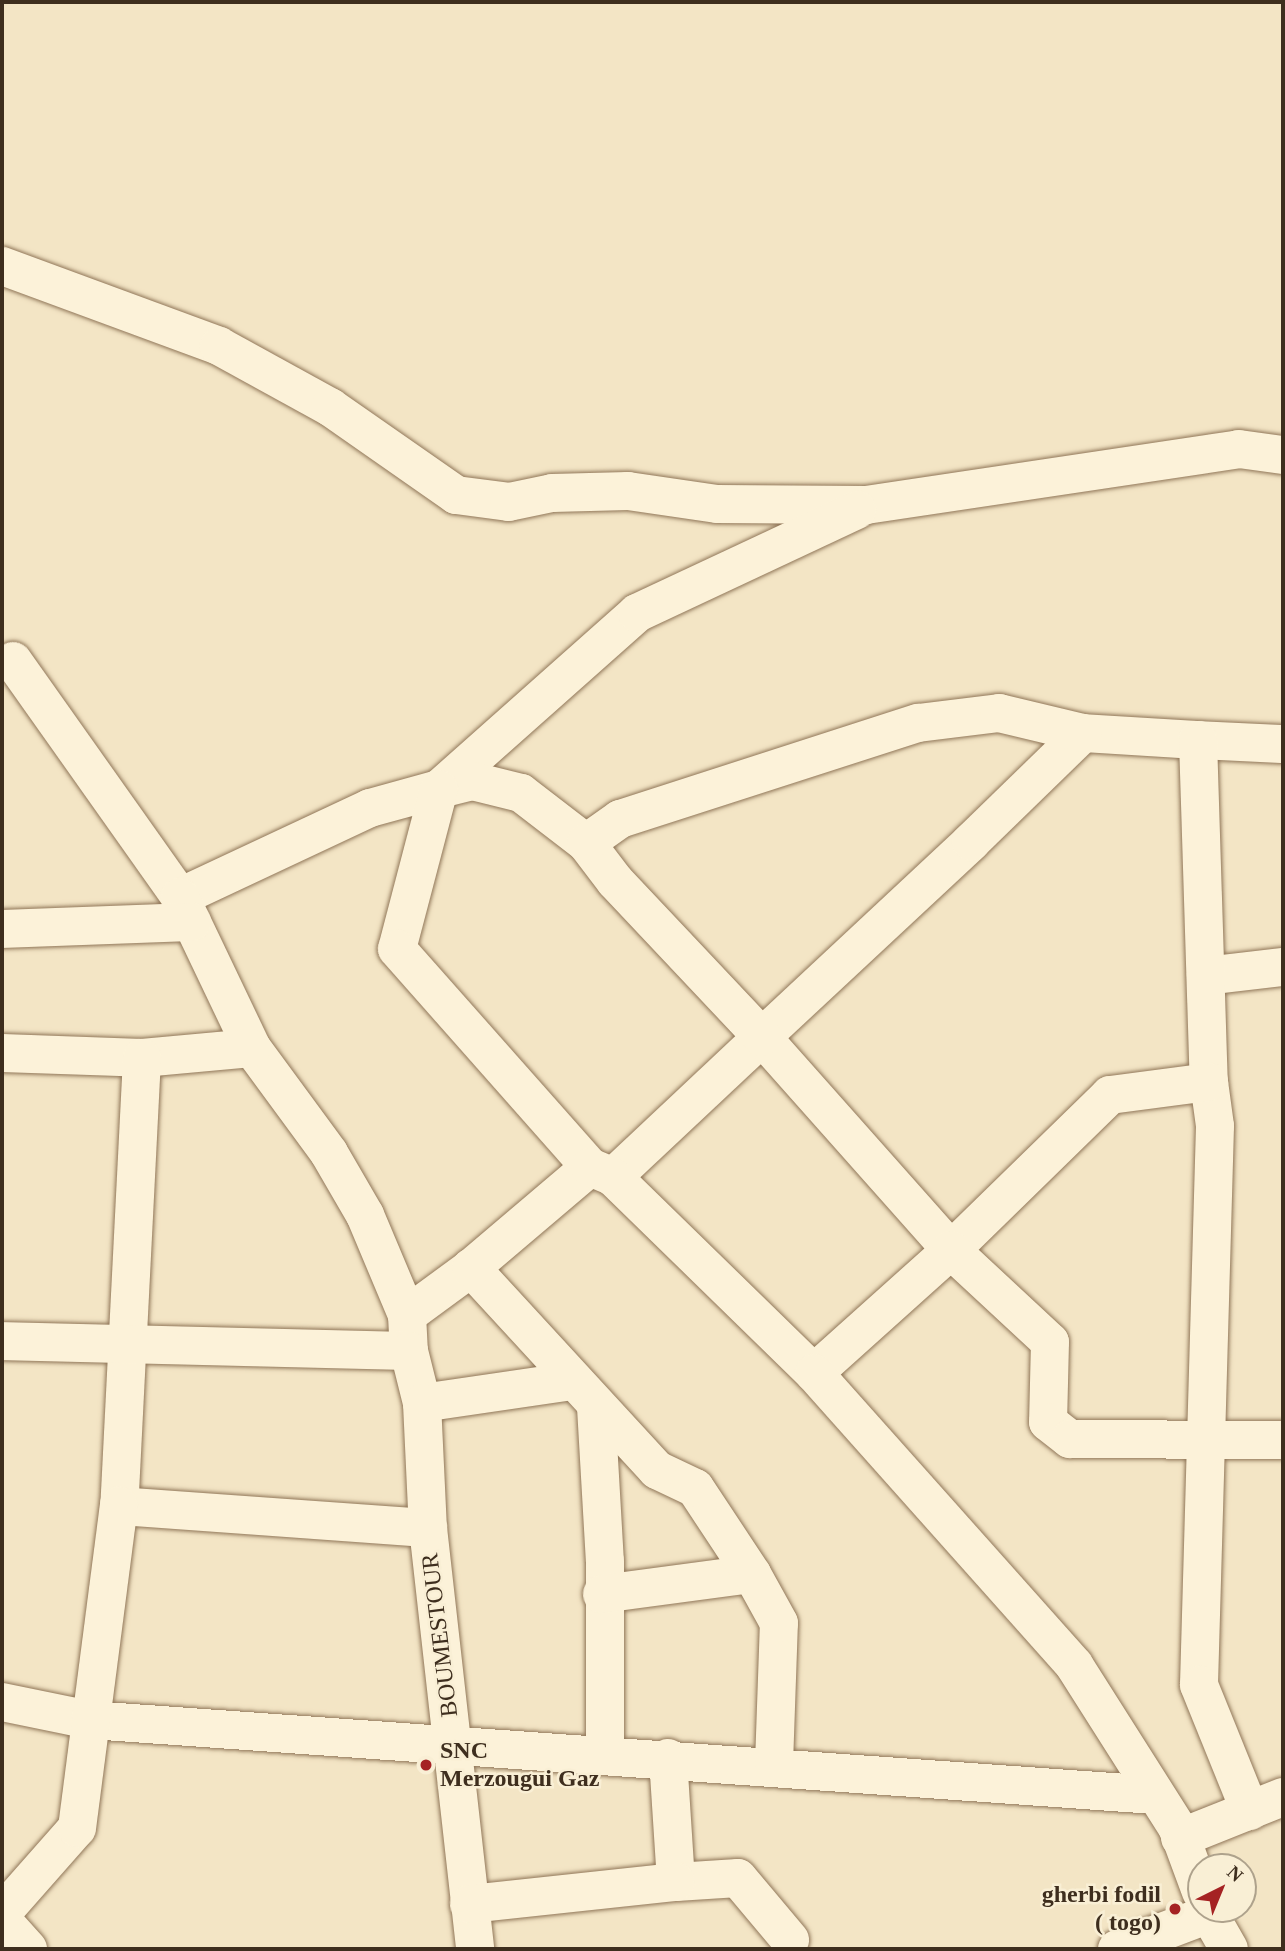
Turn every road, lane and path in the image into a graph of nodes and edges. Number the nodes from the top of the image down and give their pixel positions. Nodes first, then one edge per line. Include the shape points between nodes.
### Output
1 (5, 268) edge
2 (1283, 455) edge
3 (866, 505) junction
4 (13, 661) dead end
5 (1083, 733) junction
6 (1198, 740) junction
7 (1283, 744) edge
8 (439, 789) junction
9 (586, 843) junction
10 (186, 910) junction
11 (2, 929) edge
12 (1283, 967) edge
13 (1206, 976) junction
14 (762, 1037) junction
15 (252, 1048) junction
16 (4, 1056) edge
17 (142, 1058) junction
18 (1209, 1082) junction
19 (601, 1172) junction
20 (951, 1250) junction
21 (471, 1268) junction
22 (408, 1333) junction
23 (2, 1341) edge
24 (129, 1345) junction
25 (814, 1373) junction
26 (584, 1394) junction
27 (422, 1404) junction
28 (1209, 1437) junction
29 (1283, 1440) edge
30 (119, 1506) junction
31 (428, 1528) junction
32 (752, 1573) junction
33 (602, 1594) junction
34 (2, 1702) edge
35 (90, 1720) junction
36 (453, 1743) junction
37 (605, 1755) junction
38 (668, 1758) junction
39 (774, 1764) junction
40 (1155, 1795) junction
41 (1267, 1804) edge
42 (1180, 1838) junction
43 (1187, 1856) edge
44 (677, 1882) junction
45 (469, 1904) junction
46 (2, 1913) edge
47 (1187, 1914) edge
48 (2, 1920) edge
49 (1216, 1923) edge
50 (791, 1946) edge
51 (29, 1949) edge
52 (475, 1949) edge
53 (1117, 1949) edge
54 (1230, 1949) edge

1 - 3 street via 219,346 330,407 456,495 509,502 552,493 628,491 717,504
2 - 3 street via 1238,449
3 - 8 street via 637,613
4 - 10 street, BOUMESTOUR
5 - 6 street
5 - 9 street via 999,713 918,723 620,819
5 - 14 street
6 - 7 street
6 - 13 street
8 - 9 street via 472,781 521,793
8 - 10 street via 370,808
8 - 19 street via 397,949
9 - 14 street via 615,881
10 - 11 street
10 - 15 street, BOUMESTOUR
12 - 13 street
13 - 18 street
14 - 19 street
14 - 20 street
15 - 17 street
15 - 22 street, BOUMESTOUR via 341,1173
16 - 17 street
17 - 24 street
18 - 20 street via 1110,1095
18 - 28 street via 1215,1126
19 - 21 street
19 - 25 street
20 - 25 street
20 - 28 street via 1050,1342 1048,1422 1070,1439
21 - 22 street
21 - 26 street
22 - 24 street
22 - 27 street, BOUMESTOUR
23 - 24 street
24 - 30 street
25 - 40 street via 1074,1665
26 - 27 street
26 - 32 street via 657,1471 695,1488
26 - 33 street
27 - 31 street, BOUMESTOUR
28 - 29 street
28 - 41 street via 1199,1685
30 - 31 street
30 - 35 street
31 - 36 street, BOUMESTOUR
32 - 33 street
32 - 39 street via 779,1623
33 - 37 street
34 - 35 street
35 - 36 street
35 - 46 street via 77,1829
36 - 37 street
36 - 45 street, BOUMESTOUR
37 - 38 street
38 - 39 street
38 - 44 street
39 - 40 street
40 - 42 street
41 - 42 street
42 - 43 street
44 - 45 street
44 - 50 street via 738,1878
45 - 52 street, BOUMESTOUR
47 - 53 street
48 - 51 street
49 - 54 street

